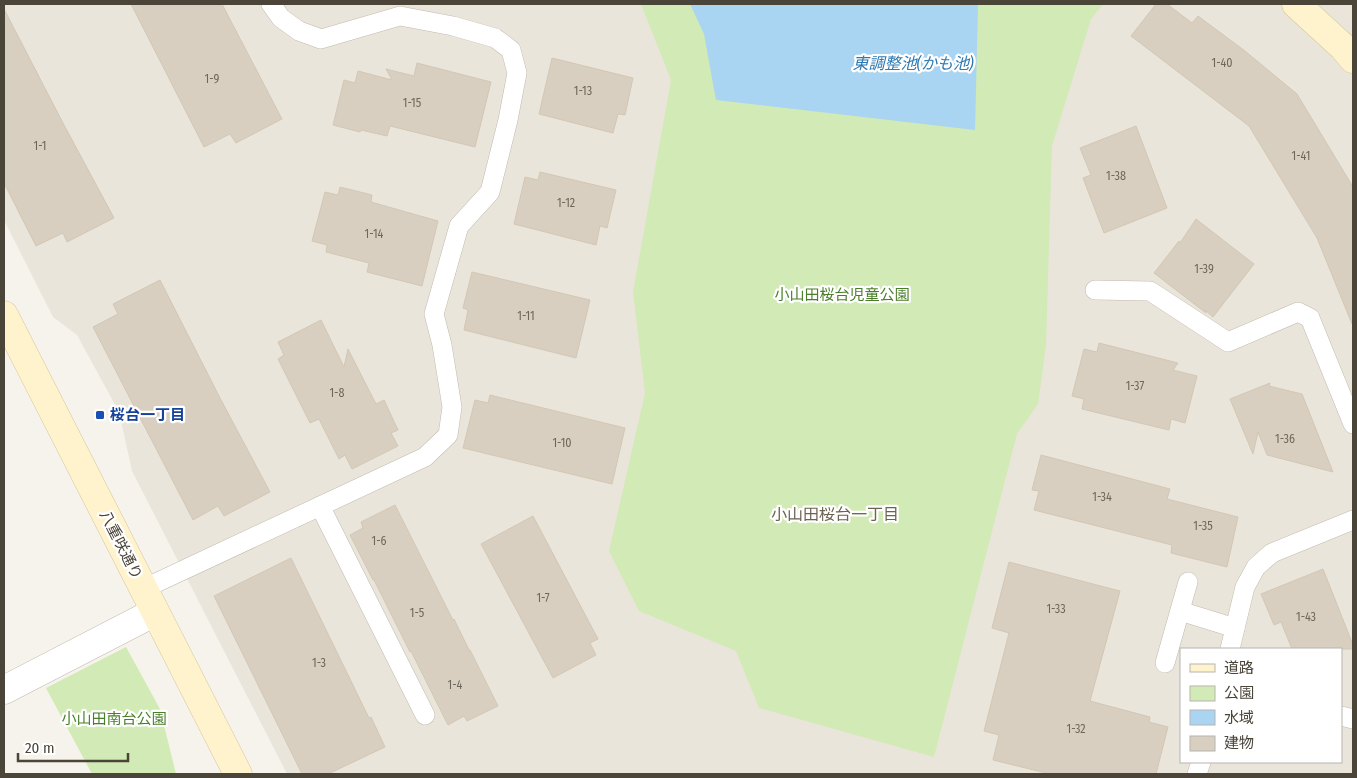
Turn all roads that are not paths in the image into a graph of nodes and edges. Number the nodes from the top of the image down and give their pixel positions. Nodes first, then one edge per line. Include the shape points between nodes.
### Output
1 (271, 4) edge
2 (1296, 4) edge
3 (1353, 59) edge
4 (1095, 290) dead end
5 (4, 315) edge
6 (1353, 424) edge
7 (320, 506) junction
8 (1353, 520) edge
9 (1188, 582) dead end
10 (149, 600) junction
11 (1180, 611) junction
12 (1235, 628) junction
13 (1230, 648) edge
14 (1165, 663) dead end
15 (4, 690) edge
16 (425, 715) dead end
17 (238, 774) edge

1 - 7 lane via 281,18 299,31 321,39 400,16 453,26 495,38 511,50 517,72 490,192 459,226 434,314 452,408 448,435 425,457
2 - 3 street
4 - 6 lane via 1150,291 1228,342 1298,312 1310,318
5 - 10 street, 八重咲通り
7 - 10 lane
7 - 16 lane
8 - 12 lane via 1272,553 1256,567 1245,587
9 - 11 lane
10 - 15 street
10 - 17 street, 八重咲通り
11 - 12 lane
11 - 14 lane
12 - 13 lane

